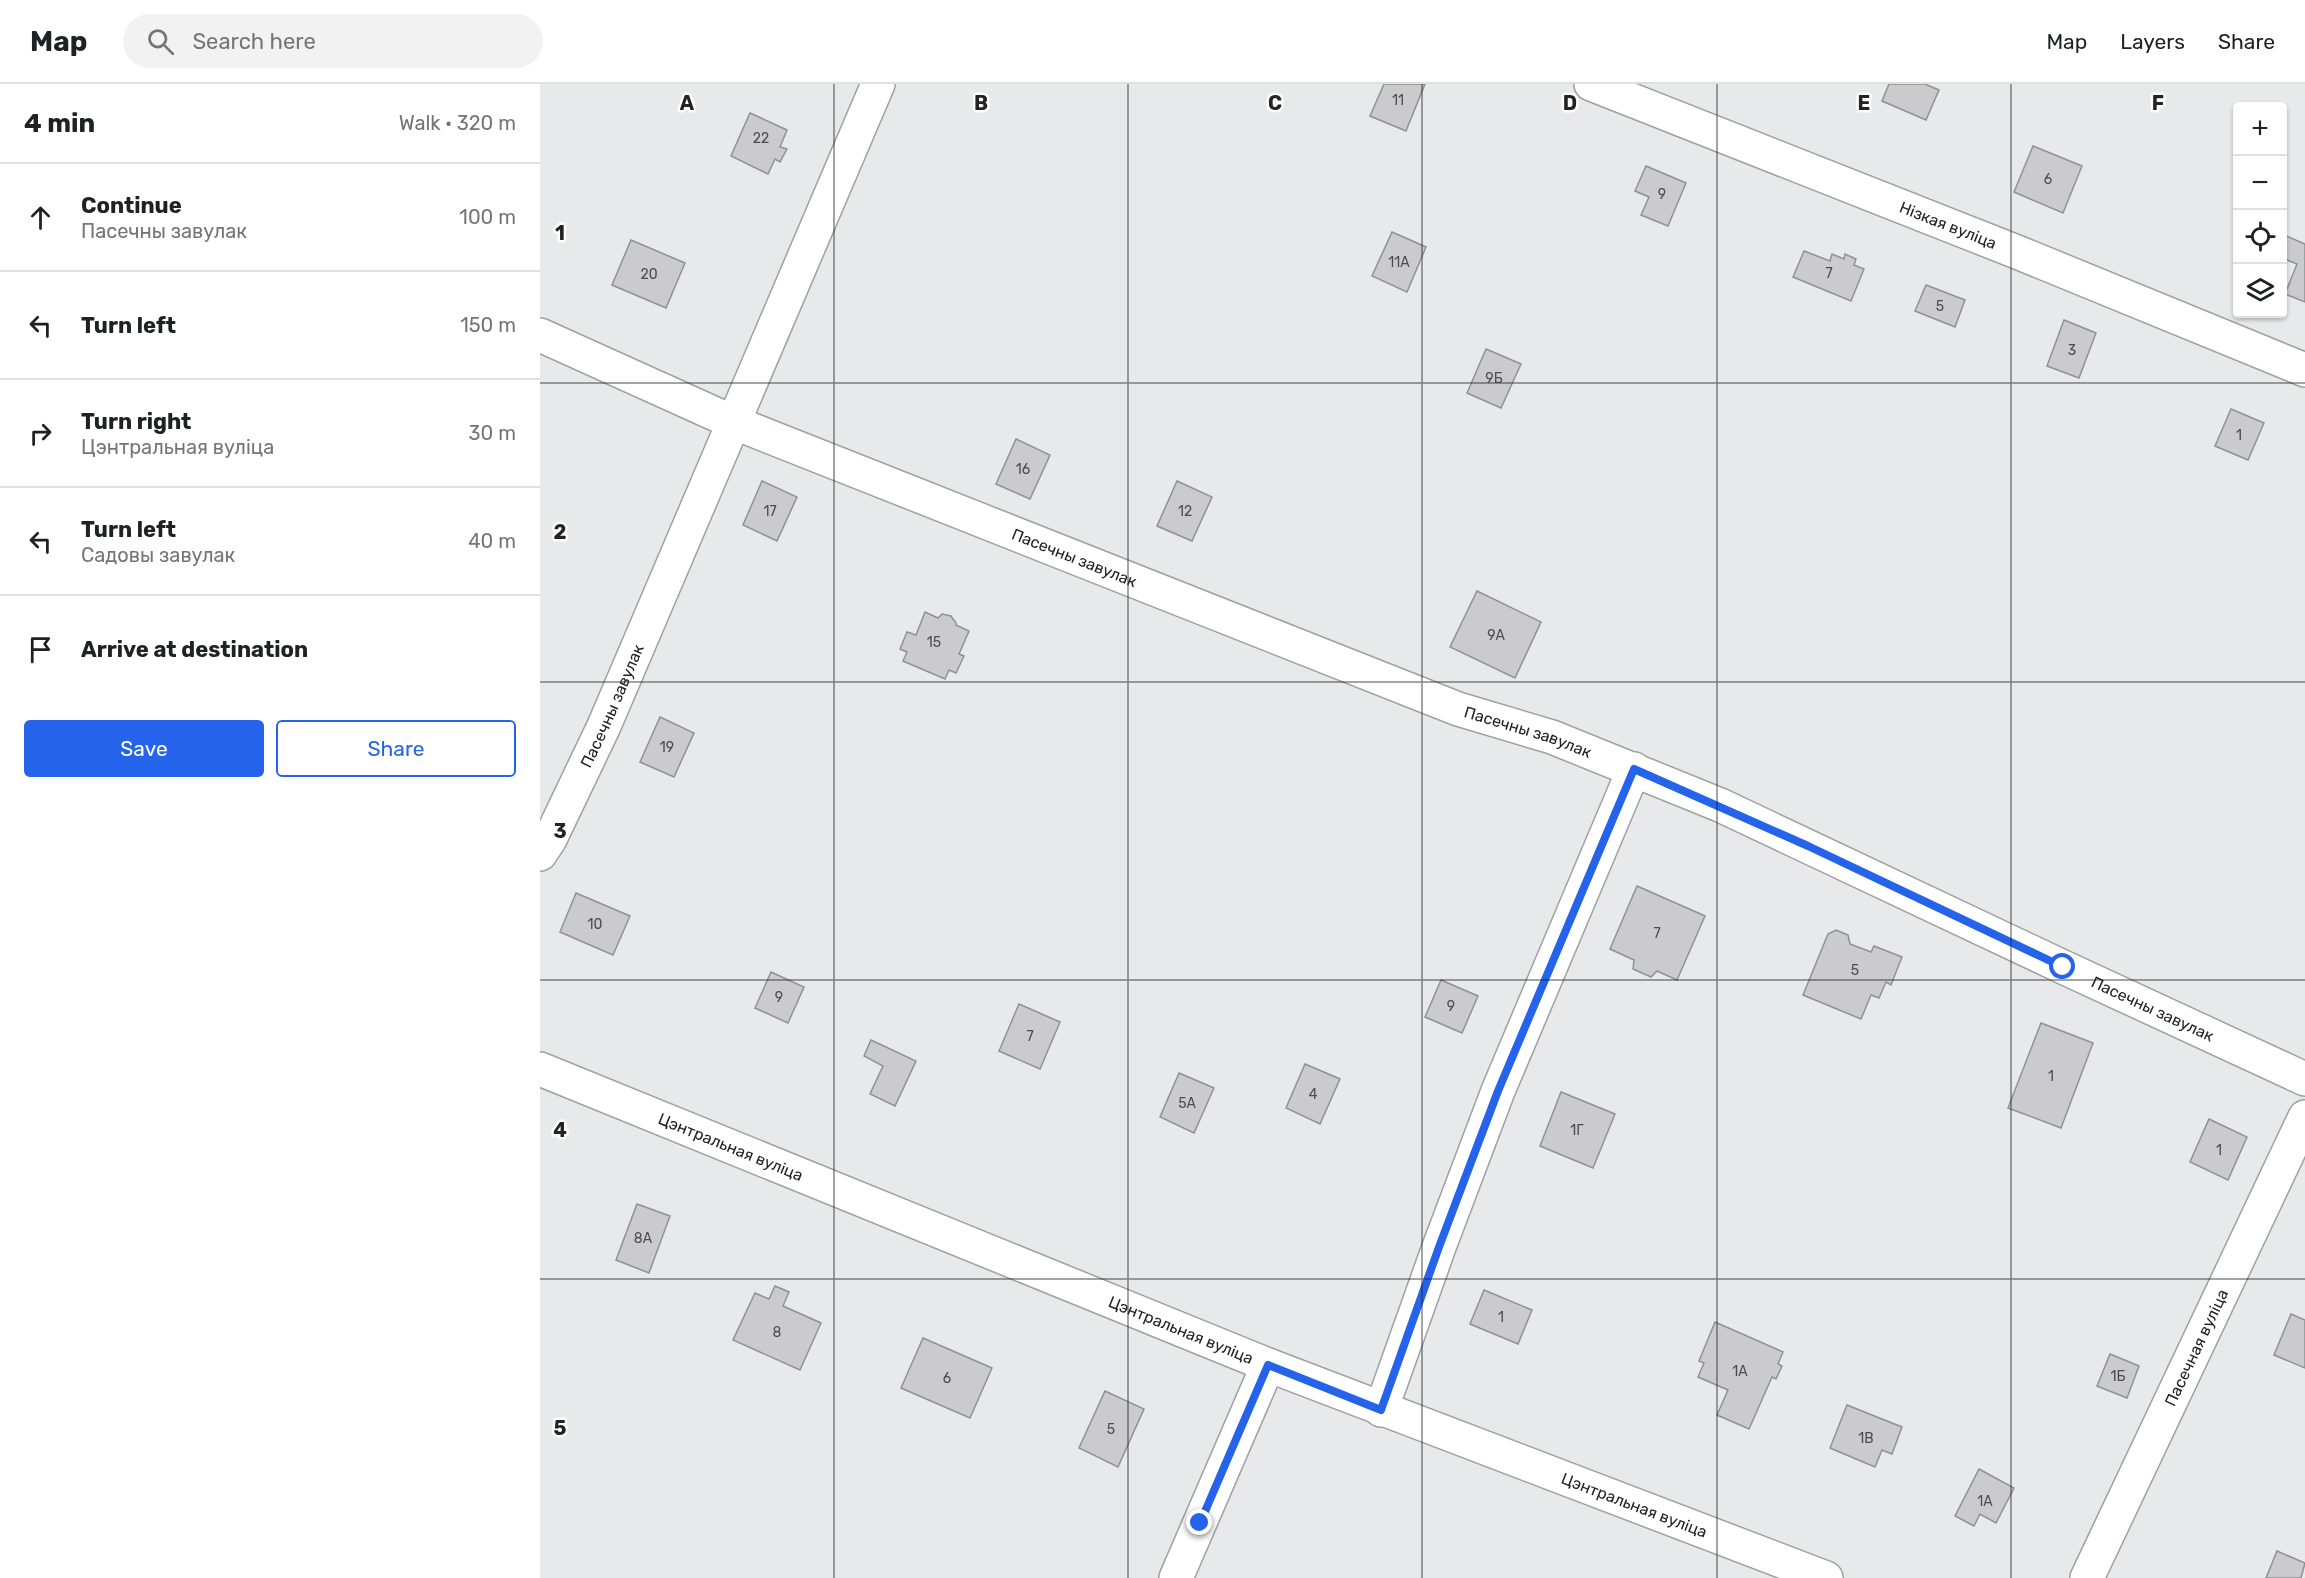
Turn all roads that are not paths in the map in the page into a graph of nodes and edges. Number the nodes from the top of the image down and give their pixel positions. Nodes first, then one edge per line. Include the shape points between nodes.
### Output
1 (878, 84) edge
2 (1591, 84) edge
3 (540, 335) edge
4 (2305, 370) edge
5 (735, 423) junction
6 (1634, 769) junction
7 (540, 854) edge
8 (540, 1069) edge
9 (2305, 1079) edge
10 (2305, 1118) edge
11 (1268, 1365) junction
12 (1381, 1410) junction
13 (1176, 1578) edge
14 (1826, 1578) edge
15 (2087, 1578) edge

1 - 5 street, Пасечны завулак
2 - 4 street, Нізкая вуліца
3 - 5 street, Пасечны завулак
5 - 6 street, Пасечны завулак via 1458,709 1552,737
5 - 7 street, Пасечны завулак via 604,726
6 - 9 street, Пасечны завулак via 1779,832
6 - 12 street via 1498,1091
8 - 11 street, Цэнтральная вуліца
10 - 15 street, Пасечная вуліца
11 - 12 street, Цэнтральная вуліца
11 - 13 street
12 - 14 street, Цэнтральная вуліца

